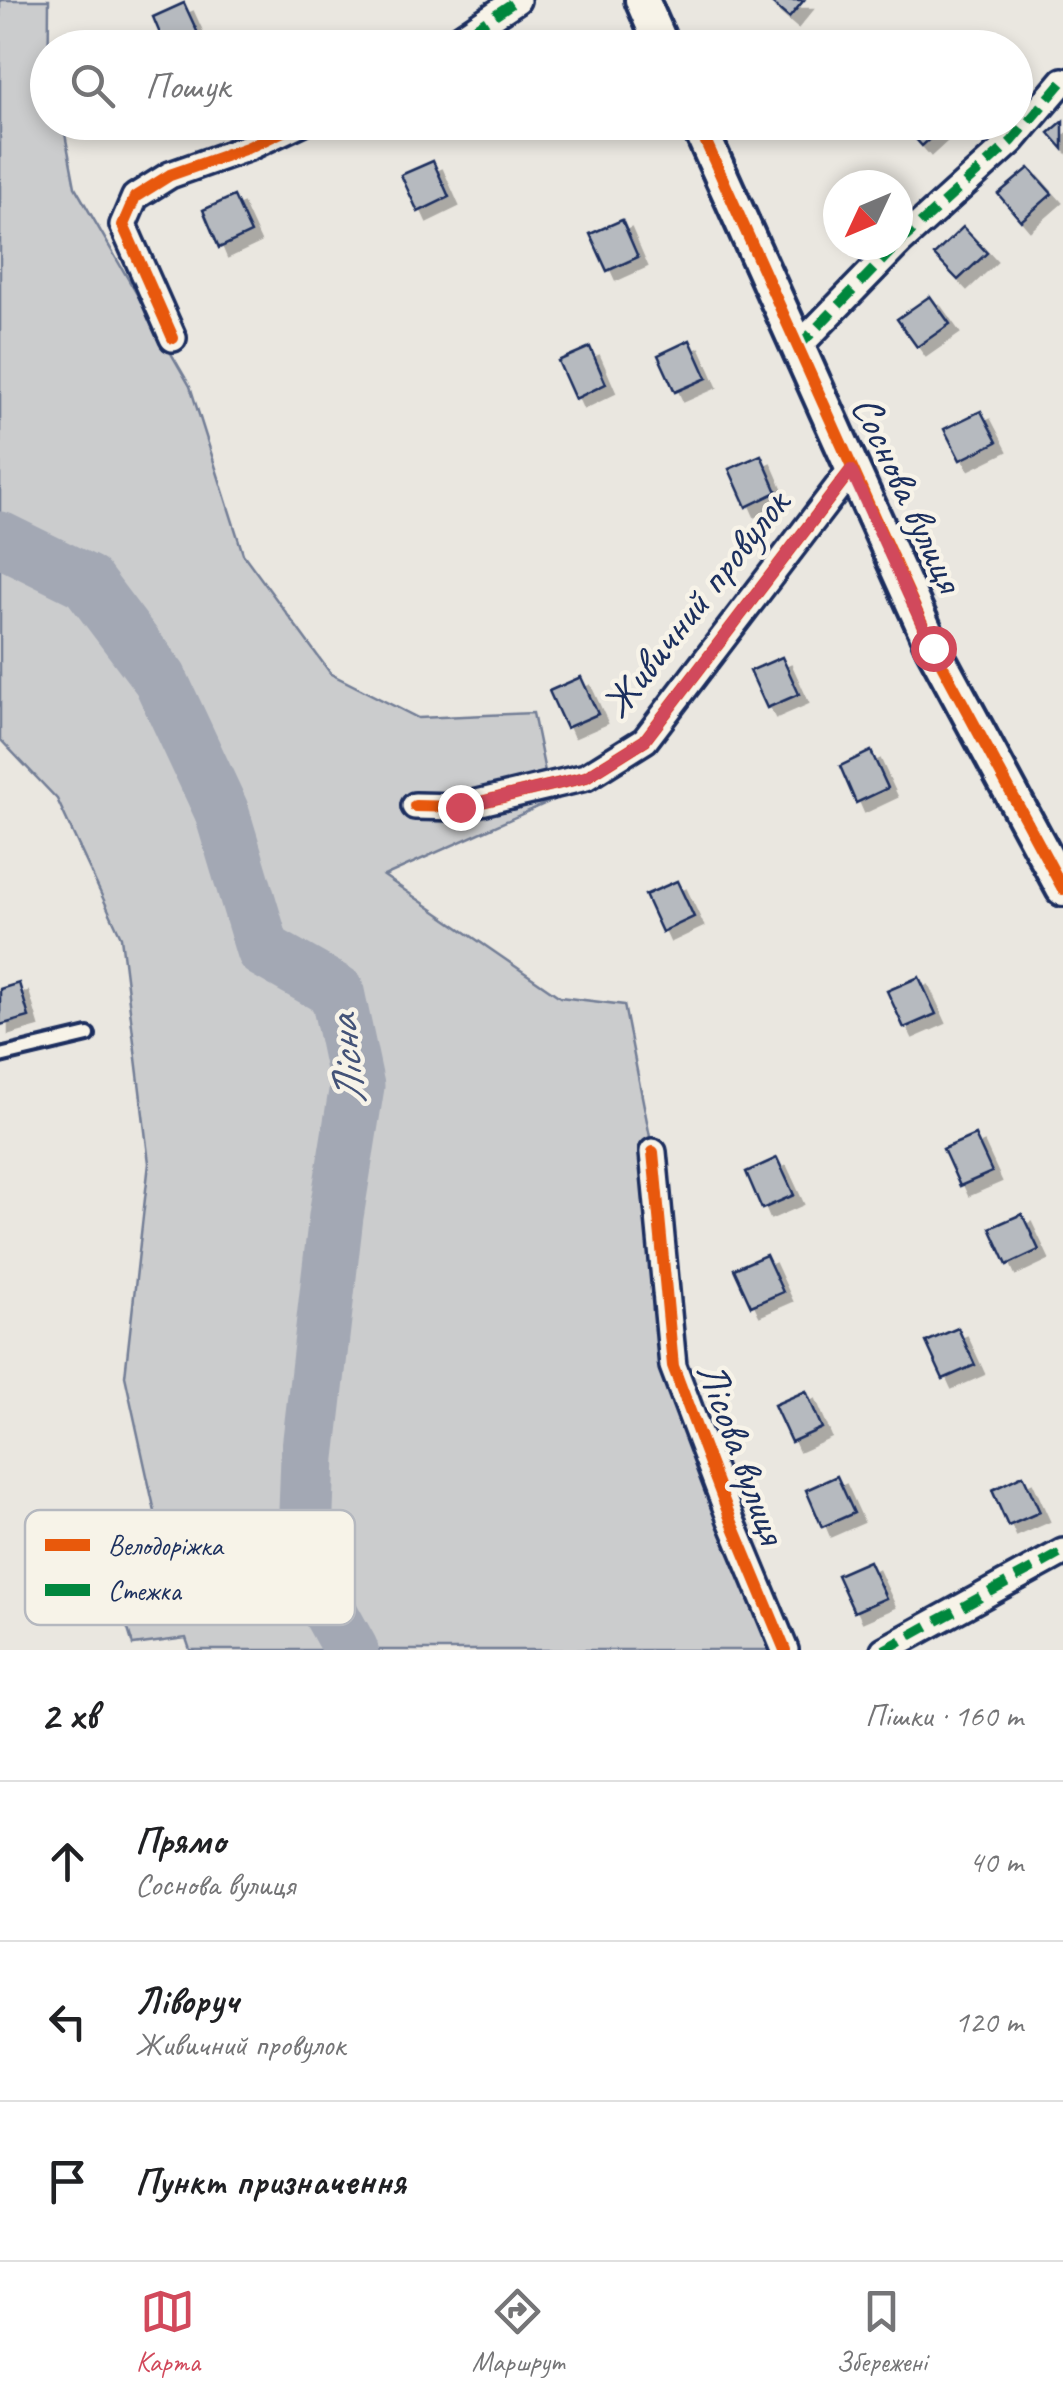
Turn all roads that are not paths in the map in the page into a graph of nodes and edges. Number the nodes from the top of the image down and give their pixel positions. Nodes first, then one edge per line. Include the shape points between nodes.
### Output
1 (518, 0) edge
2 (642, 0) edge
3 (473, 30) edge
4 (655, 30) edge
5 (1063, 81) edge
6 (1033, 116) edge
7 (264, 140) edge
8 (704, 140) edge
9 (1013, 140) edge
10 (913, 231) edge
11 (883, 260) edge
12 (173, 338) dead end
13 (797, 348) junction
14 (851, 470) junction
15 (415, 806) dead end
16 (1063, 889) edge
17 (88, 1035) dead end
18 (0, 1056) edge
19 (653, 1152) dead end
20 (1063, 1552) edge
21 (785, 1650) edge
22 (884, 1650) edge

1 - 3 street
2 - 4 street
5 - 6 street
7 - 12 street via 170,175 135,198 123,225
8 - 13 street, Соснова вулиця
9 - 10 street
11 - 13 street
13 - 14 street, Соснова вулиця
14 - 15 street, Живичний провулок via 645,740 586,777 460,807
14 - 16 street, Соснова вулиця via 933,648
17 - 18 lane
19 - 21 street, Лісова вулиця via 672,1366
20 - 22 street

